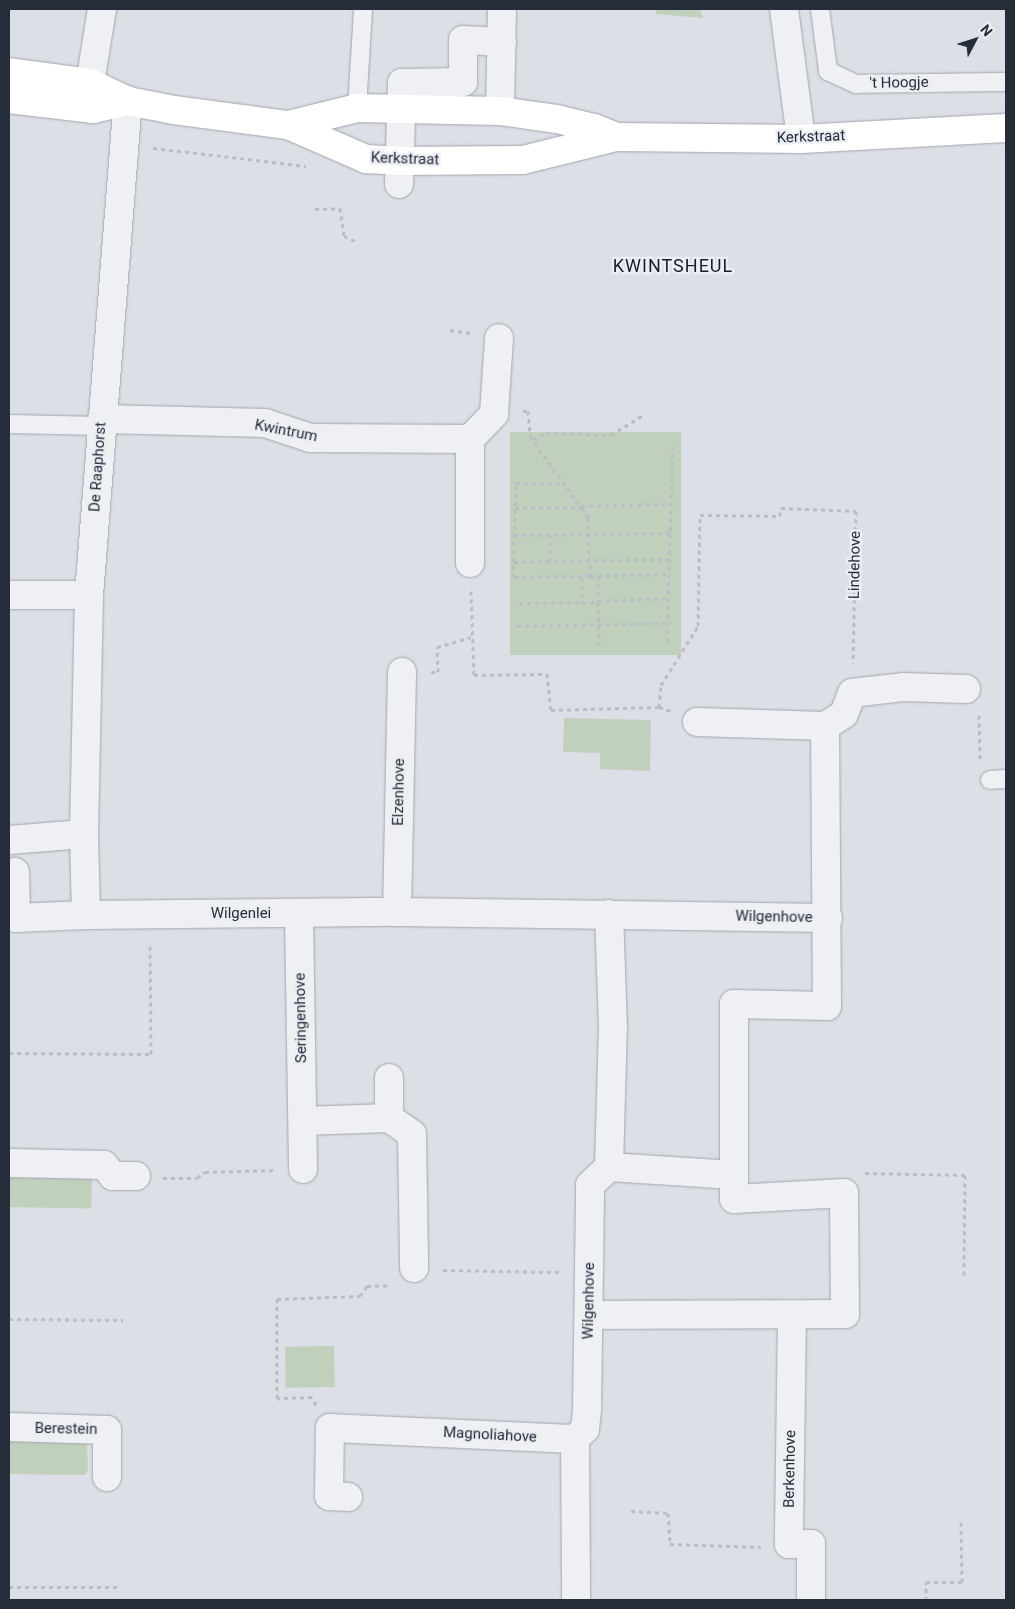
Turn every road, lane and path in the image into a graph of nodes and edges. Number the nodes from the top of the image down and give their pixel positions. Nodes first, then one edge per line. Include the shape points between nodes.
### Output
1 (102, 9) edge
2 (363, 9) edge
3 (502, 9) edge
4 (784, 9) edge
5 (820, 9) edge
6 (502, 42) junction
7 (9, 72) edge
8 (1006, 82) edge
9 (90, 83) junction
10 (9, 99) edge
11 (128, 101) junction
12 (356, 108) junction
13 (401, 109) junction
14 (500, 111) junction
15 (288, 125) junction
16 (1006, 128) edge
17 (616, 137) junction
18 (801, 139) junction
19 (125, 145) junction
20 (313, 167) dead end
21 (399, 172) junction
22 (315, 208) dead end
23 (356, 242) dead end
24 (499, 338) dead end
25 (495, 409) junction
26 (643, 416) dead end
27 (101, 423) junction
28 (9, 424) edge
29 (470, 439) junction
30 (533, 439) junction
31 (673, 442) dead end
32 (564, 483) junction
33 (673, 504) junction
34 (582, 507) junction
35 (515, 508) junction
36 (589, 534) junction
37 (672, 534) junction
38 (514, 535) junction
39 (550, 535) junction
40 (670, 559) junction
41 (589, 560) junction
42 (550, 561) junction
43 (514, 562) junction
44 (470, 563) joint
45 (670, 574) junction
46 (590, 576) junction
47 (598, 576) junction
48 (582, 577) junction
49 (9, 595) edge
50 (89, 595) junction
51 (669, 598) junction
52 (519, 602) dead end
53 (582, 602) junction
54 (598, 602) junction
55 (667, 623) junction
56 (599, 625) junction
57 (517, 626) dead end
58 (472, 637) junction
59 (667, 642) dead end
60 (599, 644) dead end
61 (402, 672) joint
62 (966, 689) joint
63 (852, 693) junction
64 (659, 707) junction
65 (697, 722) joint
66 (825, 726) junction
67 (998, 779) edge
68 (84, 834) junction
69 (9, 840) edge
70 (15, 872) dead end
71 (397, 912) junction
72 (150, 914) junction
73 (299, 914) junction
74 (609, 914) junction
75 (86, 915) junction
76 (828, 918) junction
77 (9, 1053) edge
78 (389, 1078) dead end
79 (389, 1118) junction
80 (303, 1121) junction
81 (9, 1163) edge
82 (609, 1167) junction
83 (303, 1169) joint
84 (734, 1174) junction
85 (136, 1176) joint
86 (844, 1193) junction
87 (414, 1268) junction
88 (590, 1273) junction
89 (964, 1276) dead end
90 (590, 1315) junction
91 (792, 1315) junction
92 (9, 1319) edge
93 (123, 1320) dead end
94 (9, 1427) edge
95 (330, 1428) junction
96 (575, 1439) junction
97 (108, 1477) dead end
98 (348, 1497) dead end
99 (631, 1511) dead end
100 (961, 1522) dead end
101 (789, 1544) junction
102 (9, 1587) edge
103 (120, 1587) dead end
104 (576, 1600) edge
105 (811, 1600) edge
106 (926, 1600) edge

1 - 9 street
2 - 12 lane
3 - 6 street
4 - 18 street
5 - 8 lane, 't Hoogje via 828,71 856,84
6 - 13 street via 463,40 463,82 402,83
6 - 14 street
7 - 9 main road, Kerkstraat
9 - 11 main road, Kerkstraat
10 - 11 main road, Kerkstraat via 93,109
11 - 15 main road, Kerkstraat
11 - 19 street, De Raaphorst
12 - 13 main road, Kerkstraat
12 - 15 main road, Kerkstraat
13 - 14 main road, Kerkstraat
13 - 21 street
14 - 17 main road, Kerkstraat via 557,119
15 - 21 main road, Kerkstraat
16 - 18 main road, Kerkstraat
17 - 18 main road, Kerkstraat
17 - 21 main road, Kerkstraat via 523,160
19 - 20 path
19 - 27 street, De Raaphorst
22 - 23 path via 340,208 344,236
24 - 25 street
25 - 29 street
25 - 30 path via 528,411
26 - 30 path via 610,435 546,433
27 - 28 lane
27 - 29 street, Kwintrum via 265,423 310,438
27 - 50 street, De Raaphorst
29 - 44 street
30 - 32 path
31 - 33 path
32 - 34 path
32 - 35 path via 516,483
33 - 34 path
33 - 37 path
34 - 35 path
34 - 36 path via 588,517
35 - 38 path
36 - 37 path
36 - 39 path
36 - 41 path
37 - 40 path
38 - 39 path
38 - 43 path
39 - 42 path
40 - 41 path
40 - 45 path
41 - 42 path
41 - 46 path
42 - 43 path
43 - 48 path via 513,578
44 - 58 path
45 - 47 path
45 - 51 path
46 - 47 path
46 - 48 path
47 - 54 path
48 - 53 path
49 - 50 street
50 - 68 street, De Raaphorst
51 - 54 path
51 - 55 path
52 - 53 path
53 - 54 path
54 - 56 path
55 - 56 path
55 - 59 path
56 - 57 path
56 - 60 path
58 - 61 path via 437,647 438,672
58 - 64 path via 474,675 547,674 551,710
61 - 71 street, Elzenhove
62 - 63 street via 902,686
62 - 67 path via 978,703 980,771
63 - 64 path, Lindehove via 856,511 781,508 780,516 700,514 698,626 661,685
63 - 66 street via 844,714
64 - 65 path
65 - 66 street
66 - 76 street
68 - 69 street
68 - 75 street, De Raaphorst
70 - 75 street, Wilgenlei via 16,918
71 - 73 street, Wilgenlei
71 - 74 street, Wilgenhove
72 - 73 street, Wilgenlei
72 - 75 street, Wilgenlei
72 - 77 path via 151,1054
73 - 80 street, Seringenhove
74 - 76 street, Wilgenhove
74 - 82 street via 613,1028
76 - 84 street, Wilgenhove via 827,1006 734,1004
78 - 79 street
79 - 80 street
79 - 87 street via 412,1134
80 - 83 street, Seringenhove
81 - 85 street via 104,1165 113,1176
82 - 84 street
82 - 88 street, Wilgenhove via 590,1184
83 - 85 path via 205,1172 197,1178
84 - 86 street, Wilgenhove via 734,1199
86 - 89 path via 844,1173 964,1175
86 - 91 street via 845,1314
87 - 88 path via 458,1272
87 - 95 path via 401,1285 368,1286 360,1296 277,1299 277,1398 312,1397
88 - 90 street, Wilgenhove
90 - 91 street
90 - 96 street, Wilgenhove via 585,1430
91 - 101 street, Berkenhove
92 - 93 path
94 - 97 street, Berestein via 107,1430
95 - 96 street, Magnoliahove
95 - 98 street via 329,1496
96 - 104 street
99 - 101 path via 668,1513 670,1544 776,1547
100 - 106 path via 962,1582 926,1582
101 - 105 street via 811,1544
102 - 103 path

